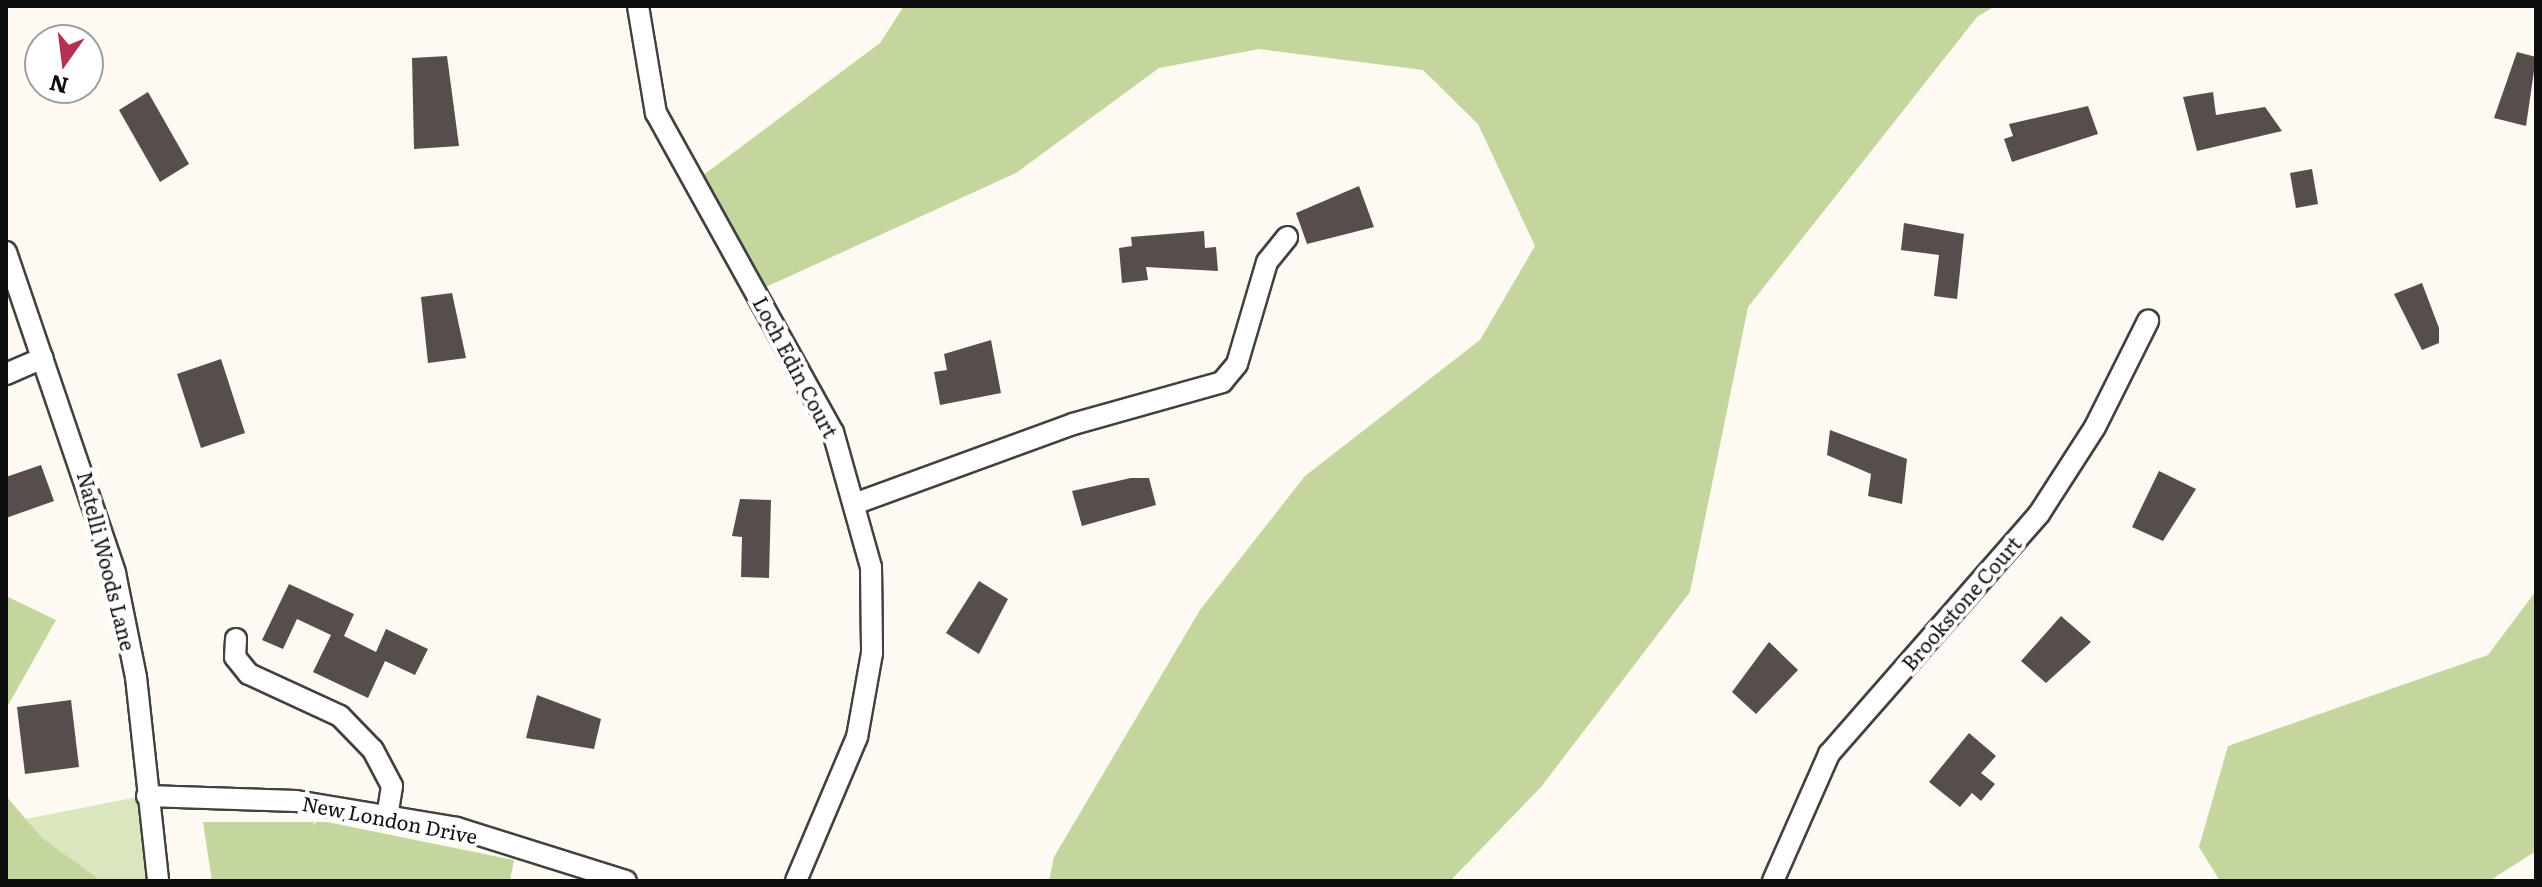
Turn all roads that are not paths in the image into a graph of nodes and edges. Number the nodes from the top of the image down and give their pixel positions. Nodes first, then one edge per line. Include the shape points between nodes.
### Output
1 (638, 6) edge
2 (1287, 237) dead end
3 (6, 252) edge
4 (2148, 321) dead end
5 (43, 358) junction
6 (6, 374) edge
7 (857, 503) junction
8 (236, 639) dead end
9 (147, 796) junction
10 (387, 816) junction
11 (158, 881) edge
12 (626, 881) edge
13 (796, 881) edge
14 (1773, 881) edge

1 - 7 street, Loch Edin Court via 656,113 833,432
2 - 7 street via 1256,287 1237,364 1214,386 1073,424
3 - 5 street, Natelli Woods Lane
4 - 14 street, Brookstone Court via 2095,427 2039,514 1829,754
5 - 6 street
5 - 9 street, Natelli Woods Lane via 115,573 136,677
7 - 13 street, Loch Edin Court via 871,567 872,653 857,737
8 - 10 street via 235,657 249,674 340,716 373,750 392,786
9 - 10 street, New London Drive via 296,801
9 - 11 street, Natelli Woods Lane
10 - 12 street, New London Drive via 457,828

